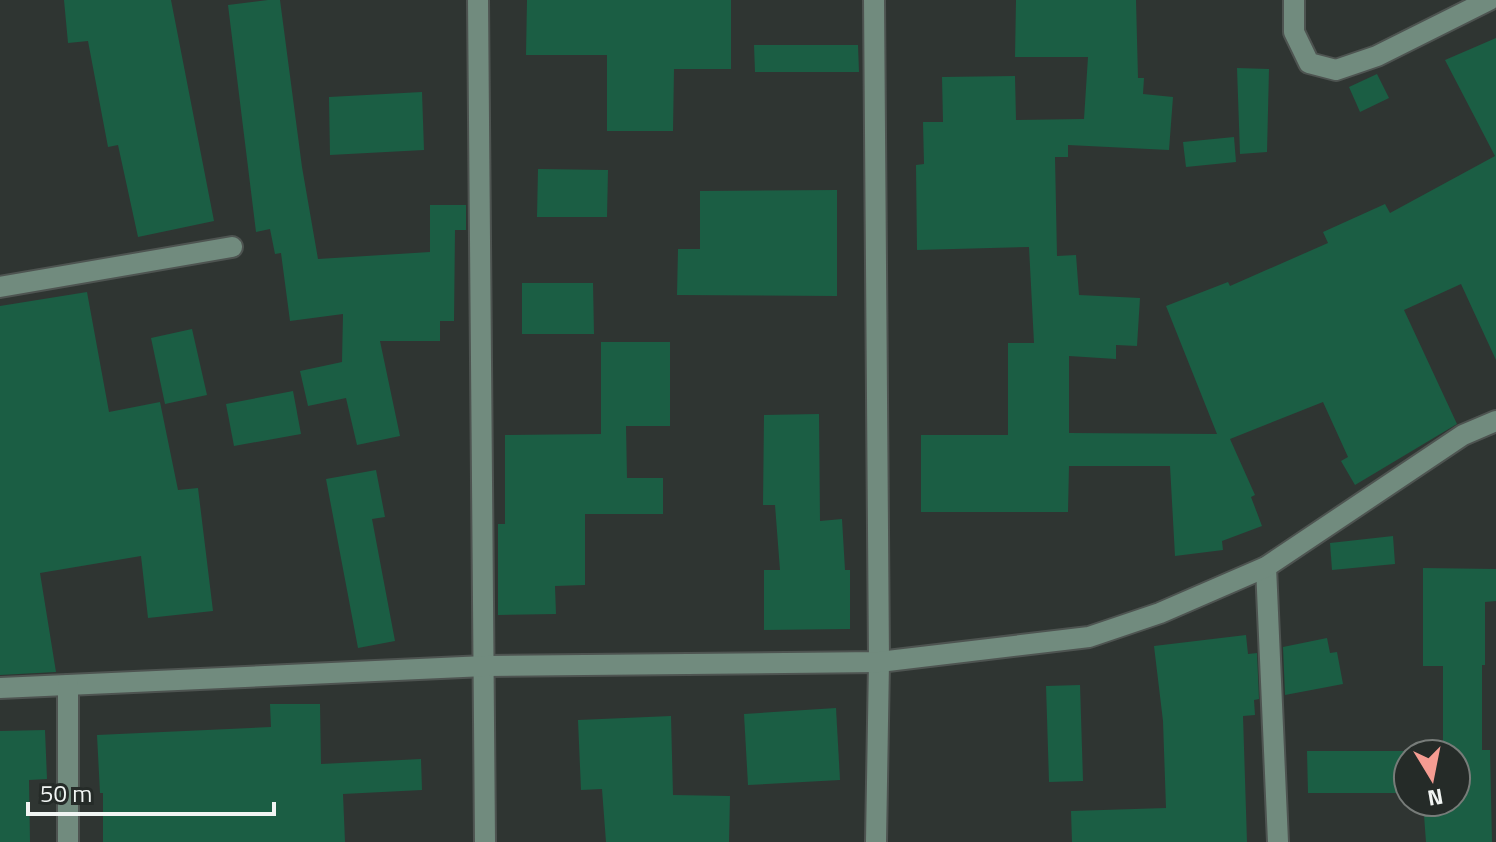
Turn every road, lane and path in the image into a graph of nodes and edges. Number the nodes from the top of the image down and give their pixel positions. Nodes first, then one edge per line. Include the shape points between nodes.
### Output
1 (478, 0) edge
2 (874, 0) edge
3 (1294, 0) edge
4 (1489, 0) edge
5 (232, 247) dead end
6 (0, 287) edge
7 (1496, 421) edge
8 (1266, 567) junction
9 (879, 662) junction
10 (485, 666) junction
11 (68, 685) junction
12 (0, 688) edge
13 (68, 842) edge
14 (485, 842) edge
15 (876, 842) edge
16 (1278, 842) edge

1 - 10 street
2 - 9 street
3 - 4 street via 1294,32 1309,63 1336,70 1377,56
5 - 6 street
7 - 8 street via 1463,435
8 - 9 street via 1089,637
8 - 16 street
9 - 10 street
9 - 15 street
10 - 11 street
10 - 14 street
11 - 12 street
11 - 13 street

